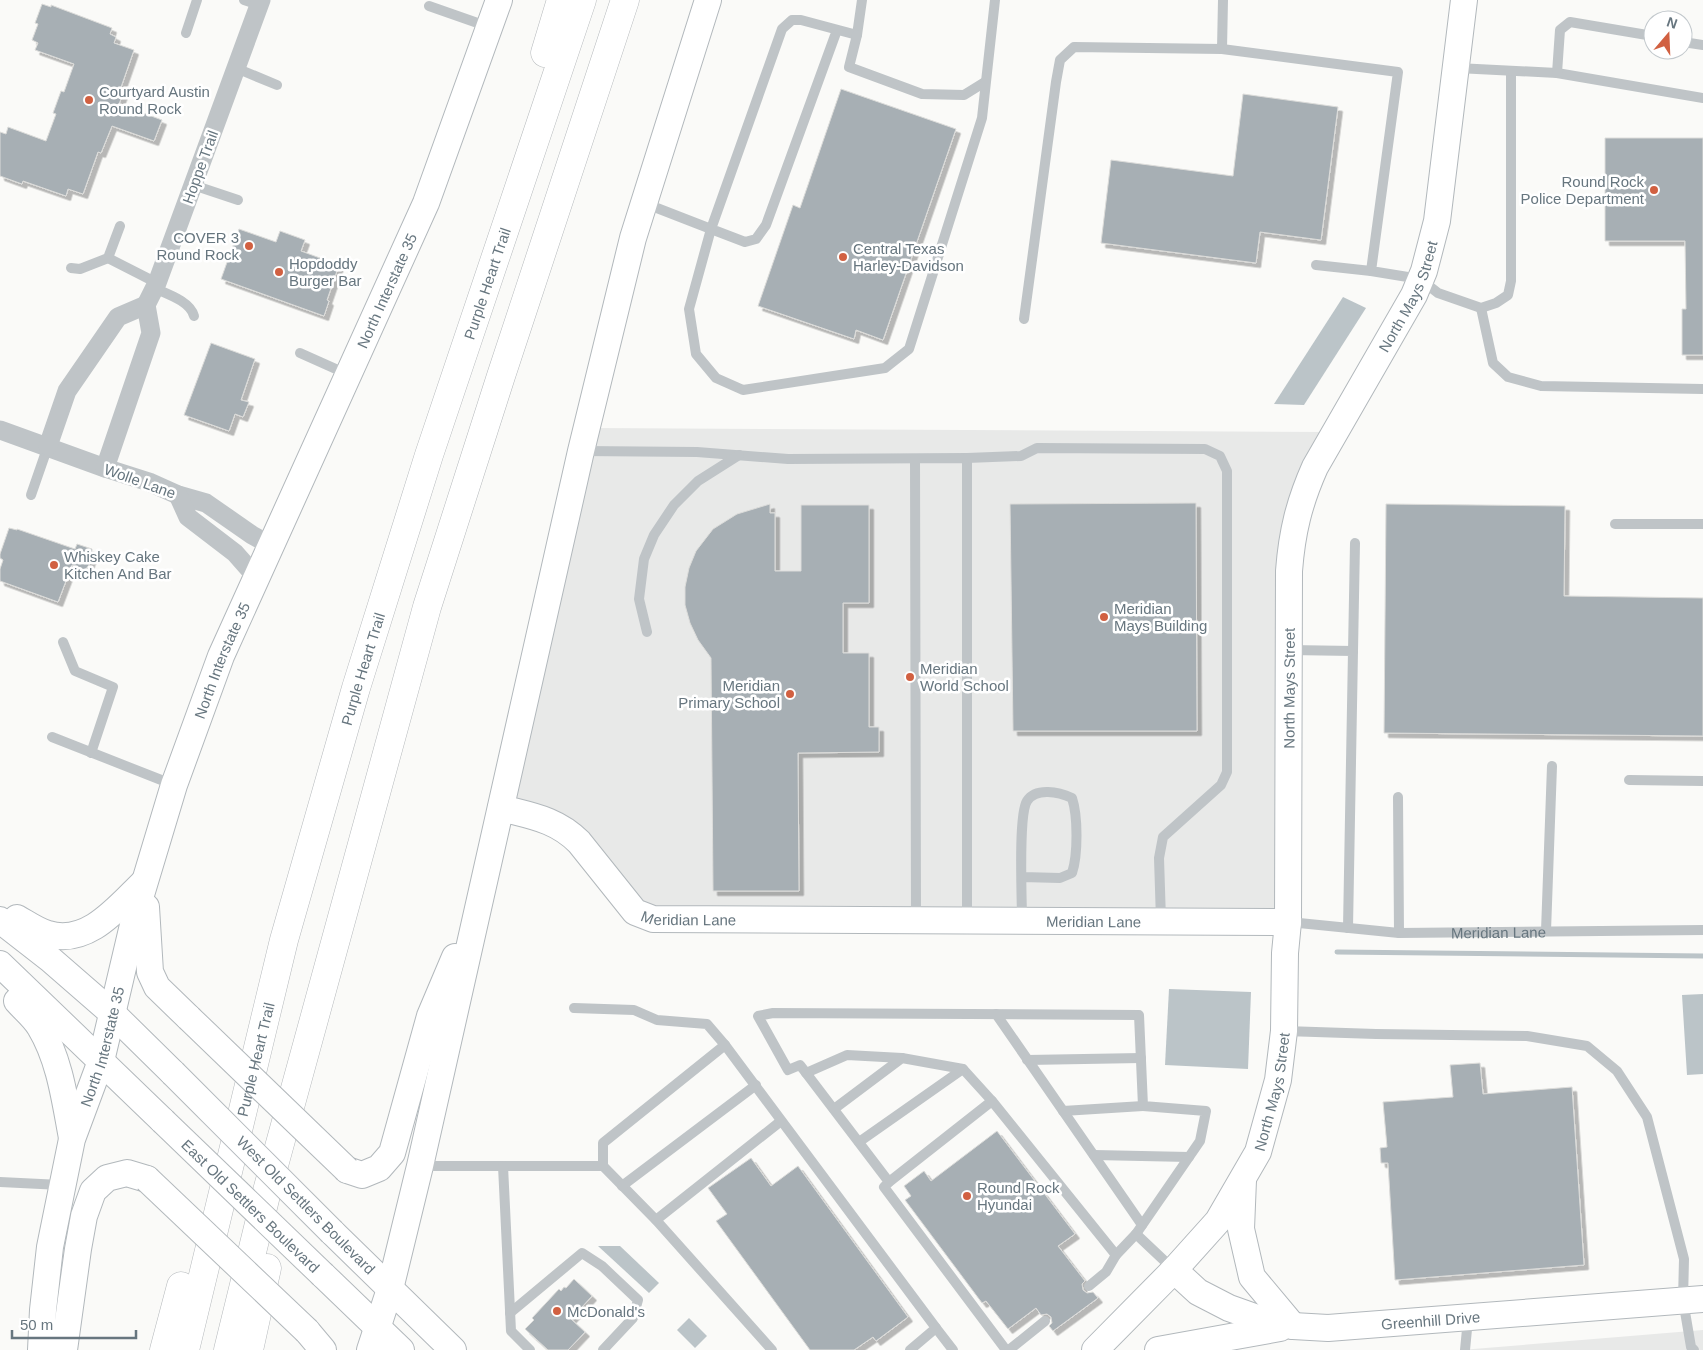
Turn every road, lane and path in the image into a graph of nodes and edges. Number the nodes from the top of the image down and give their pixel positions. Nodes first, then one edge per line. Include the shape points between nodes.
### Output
1 (197, 0) edge
2 (500, 0) edge
3 (561, 0) edge
4 (582, 0) edge
5 (625, 0) edge
6 (708, 0) edge
7 (862, 0) edge
8 (995, 0) edge
9 (1222, 0) edge
10 (1464, 0) edge
11 (254, 2) edge
12 (429, 6) dead end
13 (490, 28) junction
14 (837, 30) junction
15 (186, 33) dead end
16 (1643, 34) edge
17 (857, 35) junction
18 (1222, 48) junction
19 (236, 68) junction
20 (1457, 68) junction
21 (1511, 72) junction
22 (1557, 73) junction
23 (985, 82) junction
24 (278, 85) dead end
25 (1703, 98) edge
26 (193, 185) junction
27 (238, 200) dead end
28 (643, 202) junction
29 (120, 226) dead end
30 (711, 229) junction
31 (108, 258) junction
32 (1316, 265) dead end
33 (71, 268) dead end
34 (1371, 271) junction
35 (1420, 279) junction
36 (152, 292) junction
37 (1481, 308) junction
38 (194, 316) dead end
39 (1024, 319) dead end
40 (300, 353) dead end
41 (348, 374) junction
42 (453, 386) junction
43 (1703, 389) edge
44 (0, 430) edge
45 (48, 446) junction
46 (581, 451) junction
47 (739, 455) junction
48 (967, 458) junction
49 (915, 459) junction
50 (105, 468) junction
51 (178, 494) junction
52 (31, 495) dead end
53 (1615, 524) dead end
54 (1703, 524) edge
55 (1355, 543) dead end
56 (272, 546) junction
57 (257, 578) junction
58 (647, 632) dead end
59 (63, 642) dead end
60 (1289, 650) junction
61 (1352, 651) junction
62 (52, 737) dead end
63 (91, 752) junction
64 (1552, 766) dead end
65 (507, 780) junction
66 (1629, 780) dead end
67 (1703, 781) edge
68 (174, 785) junction
69 (1398, 797) dead end
70 (501, 808) junction
71 (528, 816) junction
72 (1022, 878) junction
73 (145, 882) junction
74 (1288, 890) junction
75 (482, 893) junction
76 (0, 909) edge
77 (0, 920) edge
78 (916, 920) junction
79 (1250, 920) junction
80 (967, 921) junction
81 (1022, 921) junction
82 (1161, 921) junction
83 (1288, 922) junction
84 (1348, 928) junction
85 (1703, 930) edge
86 (1546, 932) junction
87 (1399, 933) junction
88 (1285, 953) junction
89 (0, 964) edge
90 (0, 978) edge
91 (270, 996) junction
92 (574, 1008) dead end
93 (112, 1012) junction
94 (996, 1014) junction
95 (1284, 1031) junction
96 (725, 1045) junction
97 (902, 1058) junction
98 (1141, 1058) junction
99 (1027, 1060) junction
100 (101, 1061) junction
101 (964, 1069) junction
102 (806, 1073) junction
103 (756, 1086) junction
104 (992, 1101) junction
105 (1143, 1106) junction
106 (834, 1108) junction
107 (1063, 1111) junction
108 (781, 1120) junction
109 (72, 1140) junction
110 (859, 1142) junction
111 (1094, 1155) junction
112 (1189, 1157) junction
113 (420, 1166) junction
114 (503, 1166) junction
115 (604, 1166) junction
116 (1244, 1177) junction
117 (0, 1182) edge
118 (889, 1182) junction
119 (62, 1185) junction
120 (622, 1186) junction
121 (267, 1191) junction
122 (656, 1220) junction
123 (1142, 1225) junction
124 (1136, 1234) junction
125 (1116, 1255) junction
126 (1174, 1270) junction
127 (1089, 1286) dead end
128 (390, 1289) junction
129 (1693, 1300) edge
130 (510, 1313) junction
131 (1468, 1317) junction
132 (1045, 1321) dead end
133 (1294, 1326) junction
134 (936, 1328) junction
135 (373, 1338) edge
136 (315, 1340) edge
137 (41, 1350) edge
138 (64, 1350) edge
139 (164, 1350) edge
140 (185, 1350) edge
141 (228, 1350) edge
142 (249, 1350) edge
143 (401, 1350) edge
144 (453, 1350) edge
145 (530, 1350) edge
146 (603, 1350) edge
147 (772, 1350) edge
148 (910, 1350) edge
149 (953, 1350) edge
150 (1007, 1350) edge
151 (1095, 1350) edge
152 (1158, 1350) edge
153 (1465, 1350) edge
154 (1694, 1350) edge

1 - 15 lane
2 - 13 main road, North Interstate 35
3 - 42 highway via 510,172
4 - 42 highway, Purple Heart Trail
5 - 121 highway via 427,607
6 - 28 main road
7 - 17 lane
8 - 23 lane
9 - 18 lane
10 - 20 main road, North Mays Street
11 - 19 street, Hoppe Trail
12 - 13 lane
13 - 41 main road, North Interstate 35 via 426,203
14 - 17 lane
14 - 30 lane via 801,20 792,20 782,29
14 - 30 lane via 766,225 756,239 745,242
16 - 22 lane via 1570,22 1560,30
17 - 23 lane via 849,67 922,94 964,95
18 - 34 lane via 1398,72
18 - 39 lane via 1074,47 1060,60
19 - 24 lane
19 - 26 street, Hoppe Trail
20 - 21 lane
20 - 35 main road, North Mays Street via 1437,222
21 - 22 lane
21 - 37 lane via 1511,281 1508,295
22 - 25 lane
23 - 30 lane via 982,118 909,349 884,368 743,390 716,378 696,354 689,309
26 - 27 lane
26 - 36 street, Hoppe Trail
28 - 30 lane
28 - 46 main road
29 - 31 lane
31 - 33 lane via 80,269
31 - 36 lane
32 - 34 lane
34 - 35 lane
35 - 37 lane via 1438,294
35 - 60 main road, North Mays Street via 1304,492 1291,544
36 - 38 lane via 182,302
36 - 45 street via 118,317 106,333 67,391
36 - 50 street, Hoppe Trail via 151,333
37 - 43 lane via 1493,363 1508,377 1540,386
40 - 41 lane
41 - 56 main road, North Interstate 35
42 - 91 highway, Purple Heart Trail via 356,688
44 - 45 street, Wolle Lane
45 - 50 street, Wolle Lane
45 - 52 lane
46 - 47 lane
46 - 65 main road
47 - 49 lane via 788,459
47 - 58 lane via 698,481 674,505 654,535 644,559 639,599
48 - 49 lane
48 - 80 lane
48 - 82 lane via 1021,456 1037,448 1205,449 1220,456 1227,471 1227,772 1221,785 1164,837 1159,858
49 - 78 lane
50 - 51 street, Wolle Lane
51 - 56 street, Wolle Lane via 206,503
51 - 57 street via 188,517 235,553
53 - 54 lane
55 - 61 lane
56 - 57 main road, North Interstate 35
57 - 68 main road, North Interstate 35 via 221,656
59 - 63 lane via 75,671 113,687
60 - 61 lane
60 - 74 main road, North Mays Street
61 - 84 lane
62 - 63 lane
63 - 68 lane
64 - 86 lane
65 - 70 main road
65 - 71 main road via 514,802
66 - 67 lane
68 - 73 main road, North Interstate 35
69 - 87 lane
70 - 71 main road, Meridian Lane
70 - 75 main road
71 - 78 main road, Meridian Lane via 551,821 569,832 635,912 653,919
72 - 72 lane via 1022,814 1027,800 1040,792 1061,793 1072,798 1076,809 1072,873 1060,878
72 - 81 lane
73 - 75 main road, bridge via 150,972 158,987 347,1170 362,1175 379,1168 392,1153 430,1016
73 - 76 main road via 107,918 84,932 66,936 47,934
73 - 93 main road, North Interstate 35
74 - 79 main road via 1275,907
74 - 83 main road, North Mays Street
75 - 113 main road
77 - 93 main road, West Old Settlers Boulevard
78 - 80 main road, Meridian Lane
79 - 82 main road, Meridian Lane
79 - 83 main road, Meridian Lane
79 - 88 main road via 1271,936
80 - 81 main road, Meridian Lane
81 - 82 main road, Meridian Lane
83 - 84 lane, Meridian Lane
83 - 88 main road, North Mays Street
84 - 87 lane, Meridian Lane
85 - 86 lane, Meridian Lane
86 - 87 lane, Meridian Lane
88 - 95 main road, North Mays Street
89 - 100 main road, East Old Settlers Boulevard
90 - 109 main road via 40,1026 59,1074
91 - 139 highway
91 - 140 highway, Purple Heart Trail
92 - 96 lane via 634,1010 657,1020 707,1024
93 - 100 main road, North Interstate 35
93 - 128 main road, West Old Settlers Boulevard, bridge
94 - 98 lane via 1139,1015
94 - 99 lane
94 - 102 lane via 773,1013 758,1016 788,1070 800,1065
95 - 116 main road, North Mays Street via 1278,1080 1258,1152
95 - 129 lane via 1527,1036 1587,1046 1617,1071 1647,1117
96 - 103 lane
96 - 115 lane via 603,1142
97 - 101 lane
97 - 102 lane via 847,1055
97 - 106 lane
98 - 99 lane
98 - 105 lane
99 - 107 lane
100 - 109 main road, North Interstate 35
100 - 135 main road, East Old Settlers Boulevard, bridge via 323,1274
101 - 104 lane
101 - 110 lane
102 - 106 lane
103 - 108 lane
103 - 120 lane
104 - 118 lane
104 - 125 lane
105 - 107 lane
105 - 112 lane via 1206,1111 1200,1141
106 - 110 lane
107 - 111 lane
108 - 122 lane
108 - 134 lane
109 - 119 main road, North Interstate 35
110 - 118 lane
111 - 112 lane
111 - 123 lane
112 - 123 lane
113 - 114 lane
113 - 128 main road
114 - 115 lane
114 - 130 lane
115 - 120 lane
116 - 126 main road, North Mays Street via 1218,1221
116 - 133 main road via 1242,1229 1252,1277
117 - 119 lane
118 - 150 lane via 884,1187
119 - 137 main road, North Interstate 35 via 42,1310
120 - 122 lane
121 - 141 highway
121 - 142 highway via 267,1271
122 - 147 lane
123 - 124 lane
124 - 125 lane
124 - 126 lane
125 - 127 lane via 1106,1272
126 - 133 main road, Greenhill Drive via 1198,1292 1228,1308
126 - 151 main road, North Mays Street
128 - 135 main road
128 - 144 main road
129 - 131 main road, Greenhill Drive
129 - 154 lane via 1691,1347
130 - 145 lane via 511,1331
130 - 146 lane via 582,1253 602,1266 638,1300 633,1318
131 - 133 main road, Greenhill Drive via 1328,1328
131 - 153 lane
132 - 150 lane
133 - 152 main road
134 - 148 lane
134 - 149 lane
135 - 143 main road, East Old Settlers Boulevard
136 - 138 main road, bridge via 147,1179 127,1173 107,1178 93,1191 84,1216

